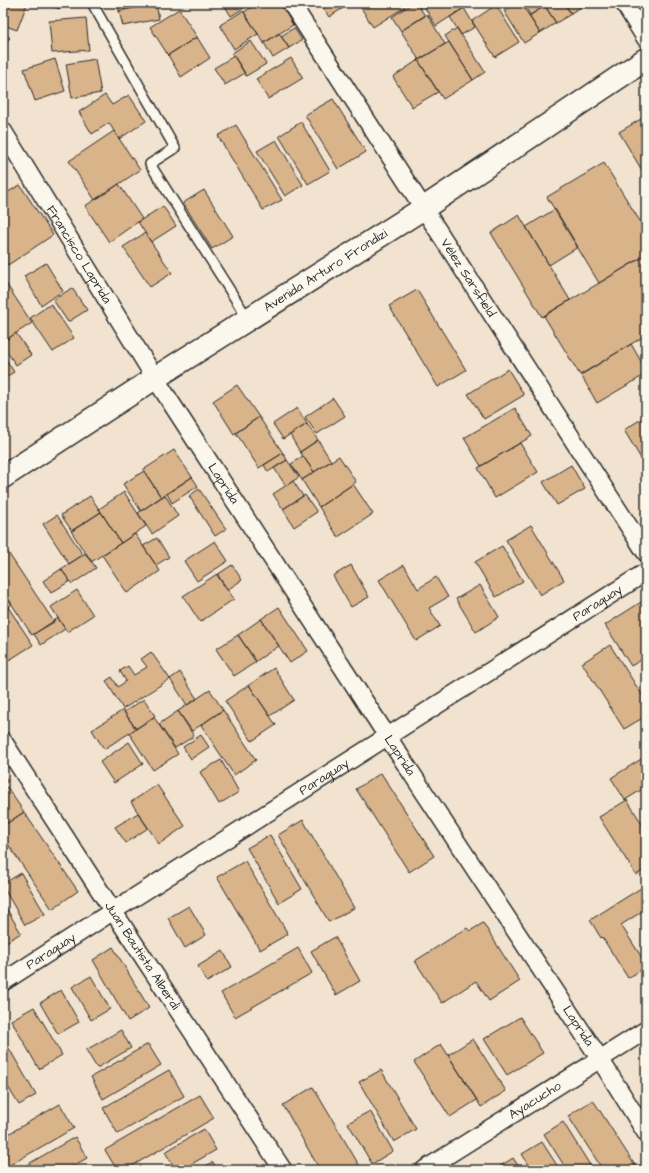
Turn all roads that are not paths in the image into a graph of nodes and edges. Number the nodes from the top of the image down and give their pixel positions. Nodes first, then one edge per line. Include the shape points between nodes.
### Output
1 (92, 3) edge
2 (291, 3) edge
3 (624, 3) edge
4 (646, 39) edge
5 (646, 59) edge
6 (3, 131) edge
7 (424, 208) junction
8 (248, 319) junction
9 (155, 378) junction
10 (3, 477) edge
11 (646, 553) edge
12 (646, 572) edge
13 (388, 736) junction
14 (3, 741) edge
15 (113, 911) junction
16 (3, 982) edge
17 (646, 1030) edge
18 (600, 1059) junction
19 (646, 1133) edge
20 (283, 1170) edge
21 (424, 1170) edge

1 - 8 lane via 175,148 150,164
2 - 7 street, Vélez Sarsfield
3 - 4 street
5 - 7 main road, Avenida Arturo Frondizi
6 - 9 street, Francisco Laprida
7 - 8 main road, Avenida Arturo Frondizi
7 - 11 street, Vélez Sarsfield
8 - 9 main road, Avenida Arturo Frondizi
9 - 10 main road, Avenida Arturo Frondizi
9 - 13 street, Laprida
12 - 13 street, Paraguay
13 - 15 street, Paraguay
13 - 18 street, Laprida
14 - 15 street, Juan Bautista Alberdi
15 - 16 street, Paraguay
15 - 20 street, Juan Bautista Alberdi
17 - 18 street, Ayacucho
18 - 19 street, Laprida
18 - 21 street, Ayacucho

